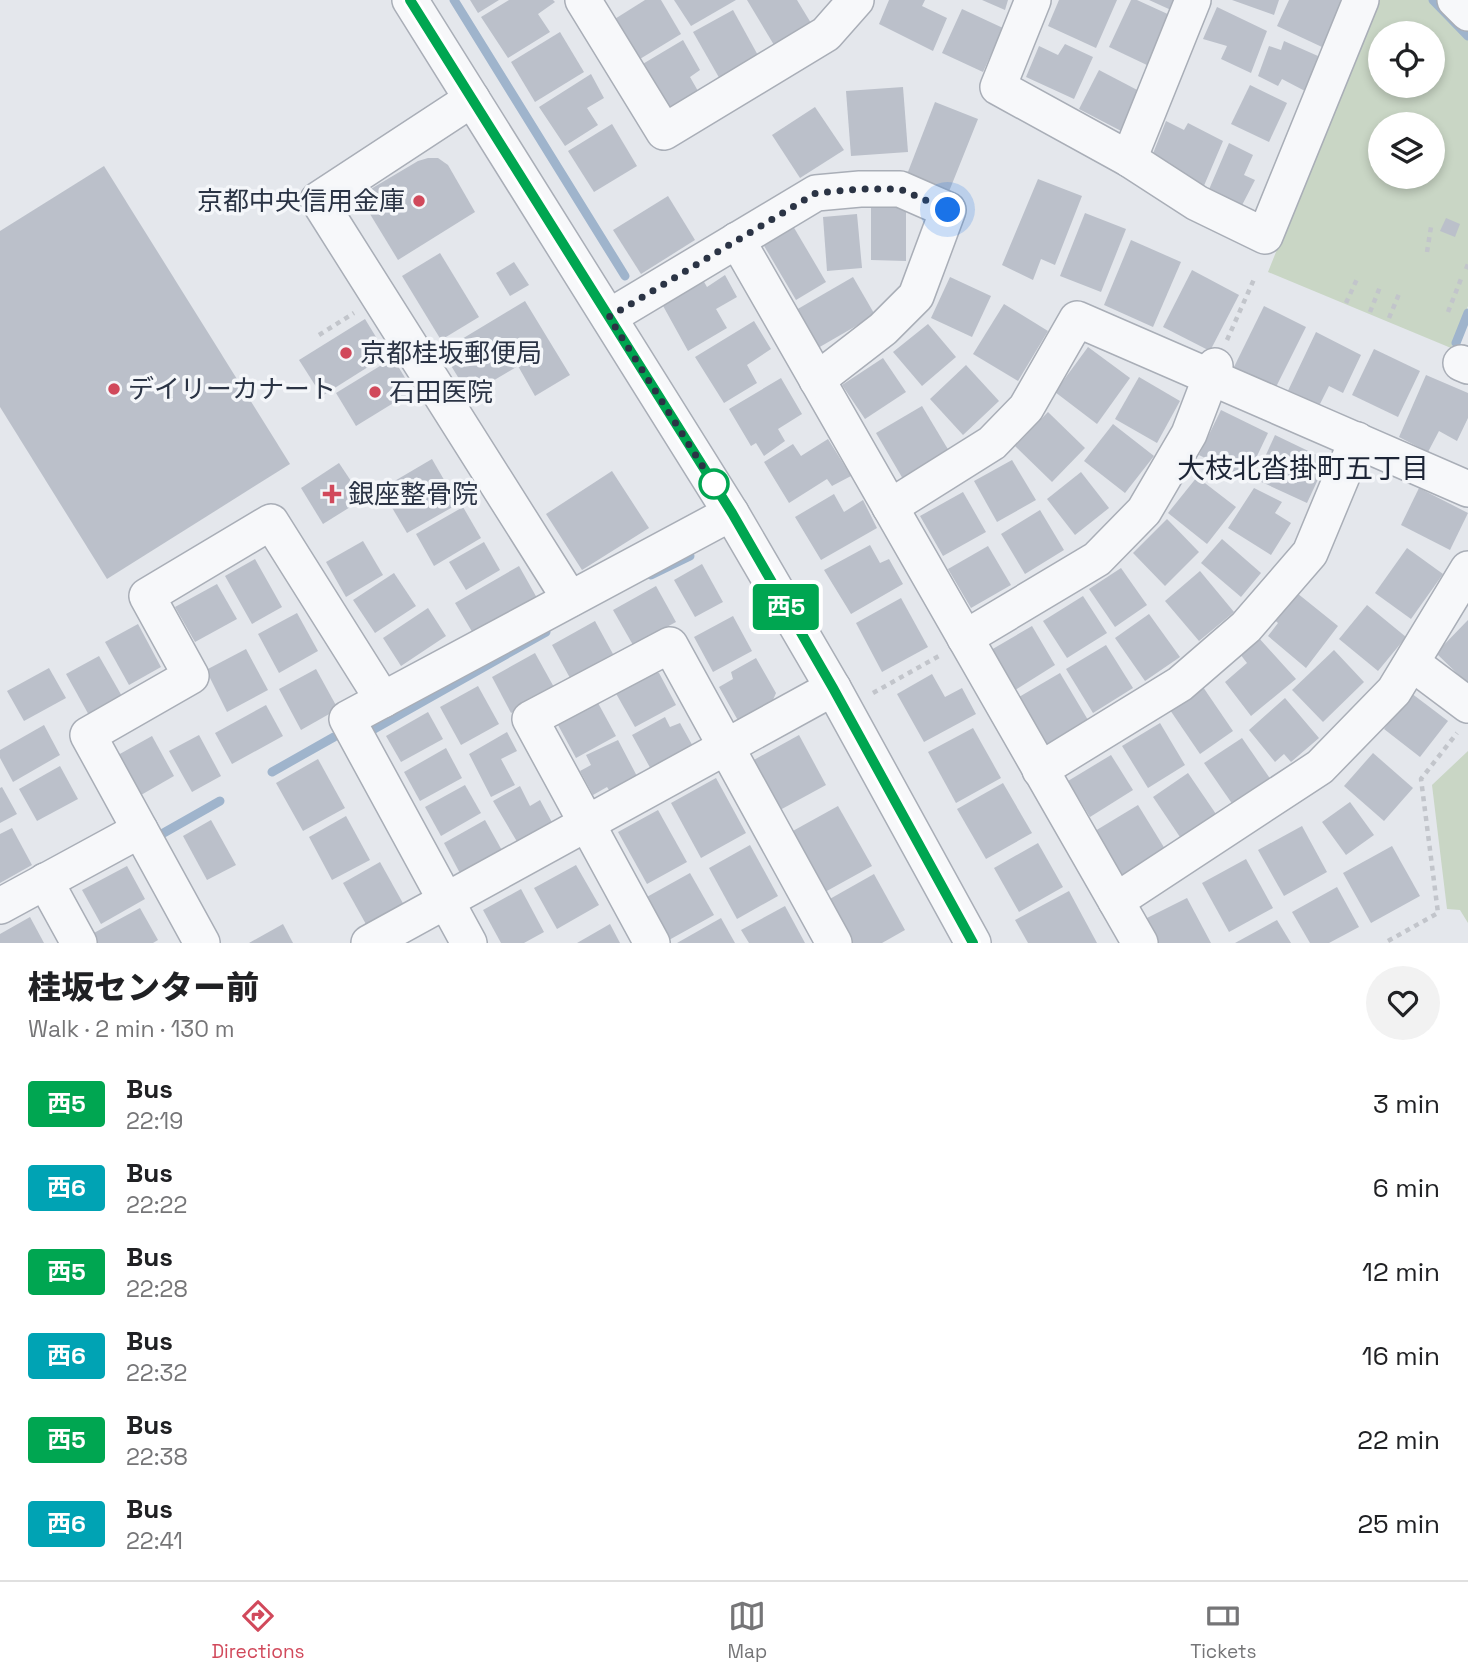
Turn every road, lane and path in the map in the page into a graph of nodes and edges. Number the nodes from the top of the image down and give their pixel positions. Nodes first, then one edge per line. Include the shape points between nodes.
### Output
1 (410, 0) edge
2 (584, 0) edge
3 (856, 0) edge
4 (1033, 0) edge
5 (1193, 0) edge
6 (1361, 0) edge
7 (1455, 0) edge
8 (1468, 13) edge
9 (472, 99) junction
10 (1129, 159) junction
11 (1431, 228) dead end
12 (737, 240) junction
13 (1427, 252) dead end
14 (1255, 276) dead end
15 (1357, 279) dead end
16 (1461, 279) dead end
17 (1380, 287) dead end
18 (1399, 294) dead end
19 (1346, 303) dead end
20 (361, 308) dead end
21 (1370, 312) dead end
22 (1448, 312) dead end
23 (609, 317) junction
24 (1389, 318) dead end
25 (319, 335) dead end
26 (1214, 372) junction
27 (817, 380) junction
28 (1357, 440) junction
29 (1468, 489) edge
30 (890, 507) junction
31 (732, 513) junction
32 (1468, 569) edge
33 (570, 599) junction
34 (965, 638) junction
35 (1412, 663) junction
36 (833, 688) junction
37 (868, 696) dead end
38 (383, 700) junction
39 (1464, 717) edge
40 (727, 747) junction
41 (1040, 769) junction
42 (587, 823) junction
43 (140, 830) junction
44 (45, 881) junction
45 (446, 900) junction
46 (1116, 901) junction
47 (0, 905) edge
48 (1388, 941) dead end
49 (79, 943) edge
50 (202, 943) edge
51 (369, 943) edge
52 (469, 943) edge
53 (652, 943) edge
54 (834, 943) edge
55 (973, 943) edge
56 (1140, 943) edge

1 - 9 street
2 - 3 street via 664,132 826,34
4 - 10 street via 998,88
5 - 10 street
6 - 10 street via 1265,236 1197,203
7 - 8 street
9 - 23 street
9 - 33 street via 318,200
11 - 13 path
12 - 23 street
12 - 27 street
12 - 27 street via 816,193 900,189 948,210 916,296 883,329
14 - 26 path
15 - 19 path
16 - 22 path
17 - 21 path
18 - 24 path
20 - 25 path
23 - 31 street
26 - 28 street
26 - 30 street via 1077,319 1026,408 992,443
26 - 34 street via 1189,434 1144,511 1097,559
27 - 30 street
28 - 29 street
28 - 41 street via 1310,553 1246,627 1180,684
30 - 34 street
31 - 33 street
31 - 36 street
32 - 35 street
33 - 38 street
34 - 37 path
34 - 41 street
35 - 39 street
35 - 46 street via 1394,691 1320,767
36 - 40 street
36 - 55 street
38 - 43 street via 271,522 147,596 191,676 88,735
38 - 45 street via 347,719
39 - 48 path via 1421,779 1438,913
40 - 42 street
40 - 42 street via 670,645 530,719
40 - 54 street
41 - 46 street
42 - 45 street
42 - 53 street
43 - 44 street
43 - 50 street
44 - 47 street
44 - 49 street
45 - 51 street
45 - 52 street
46 - 56 street

